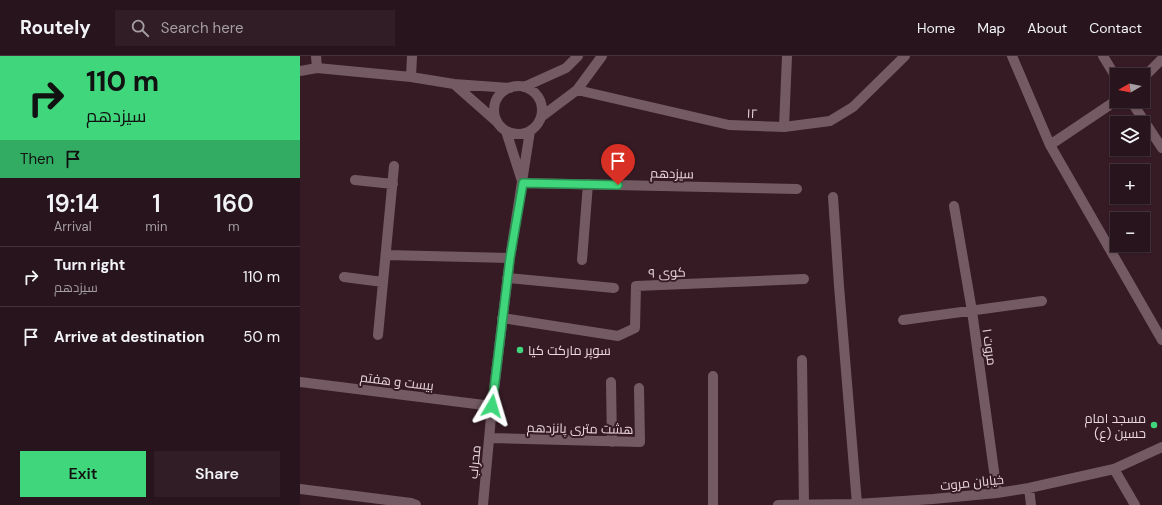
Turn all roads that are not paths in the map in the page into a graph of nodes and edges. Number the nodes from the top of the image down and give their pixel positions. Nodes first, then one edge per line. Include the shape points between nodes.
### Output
1 (316, 56) edge
2 (412, 56) edge
3 (578, 56) edge
4 (602, 56) edge
5 (786, 56) edge
6 (905, 56) edge
7 (1012, 56) edge
8 (1103, 56) edge
9 (1162, 59) edge
10 (317, 68) junction
11 (1110, 68) edge
12 (300, 70) edge
13 (1150, 71) edge
14 (411, 77) junction
15 (454, 84) junction
16 (524, 87) junction
17 (510, 88) junction
18 (577, 90) junction
19 (1110, 105) edge
20 (1136, 108) edge
21 (541, 117) junction
22 (498, 122) junction
23 (784, 127) junction
24 (506, 131) junction
25 (530, 131) junction
26 (1050, 145) junction
27 (1162, 148) edge
28 (394, 166) dead end
29 (355, 180) dead end
30 (523, 183) junction
31 (393, 184) junction
32 (588, 184) junction
33 (797, 189) dead end
34 (833, 196) dead end
35 (954, 206) dead end
36 (386, 254) junction
37 (510, 258) junction
38 (582, 260) dead end
39 (344, 277) dead end
40 (507, 278) junction
41 (804, 279) dead end
42 (383, 282) junction
43 (614, 288) dead end
44 (1042, 301) dead end
45 (972, 311) junction
46 (502, 318) junction
47 (902, 320) dead end
48 (378, 335) dead end
49 (1162, 340) edge
50 (802, 360) dead end
51 (713, 376) dead end
52 (300, 382) edge
53 (611, 382) dead end
54 (639, 388) dead end
55 (492, 406) junction
56 (490, 438) junction
57 (612, 442) junction
58 (1162, 447) edge
59 (1114, 469) junction
60 (1029, 488) junction
61 (300, 489) edge
62 (997, 493) junction
63 (933, 502) edge
64 (804, 504) edge
65 (857, 504) junction
66 (416, 505) edge
67 (483, 505) edge
68 (713, 505) edge
69 (778, 505) edge
70 (1031, 505) edge
71 (1135, 505) edge

1 - 10 street
2 - 14 street
3 - 16 street via 566,68
4 - 18 street
5 - 23 street
6 - 23 street, ۱۲ via 853,106 830,121
7 - 26 street
8 - 11 street
9 - 13 street
10 - 12 street
10 - 14 street
14 - 15 street
15 - 17 street
15 - 22 street
16 - 17 street
16 - 21 street via 537,95 541,102
17 - 22 street via 503,92 495,106
18 - 21 street
18 - 23 street, ۱۲ via 729,125
19 - 26 street
20 - 27 street
21 - 25 street
22 - 24 street
24 - 25 street via 518,134
24 - 30 street
25 - 30 street, محراب
26 - 49 street
28 - 31 street
29 - 31 street
30 - 32 street, سیزدهم
30 - 37 street, محراب
31 - 36 street
32 - 33 street, سیزدهم
32 - 38 street
34 - 65 street
35 - 45 street, مروت ۱
36 - 37 street
36 - 42 street
37 - 40 street, محراب
39 - 42 street
40 - 43 street
40 - 46 street, محراب
41 - 46 street, کوی ۹ via 636,286 635,328 618,336
42 - 48 street
44 - 45 street
45 - 47 street
45 - 62 street, مروت ۱
46 - 55 street, محراب
50 - 64 street
51 - 68 street
52 - 55 street, بیست و هفتم
53 - 57 street
54 - 57 street, هشت متری پانزدهم via 640,442
55 - 56 street, محراب
56 - 57 street, هشت متری پانزدهم
56 - 67 street, محراب
58 - 59 street, خیابان مروت
59 - 60 street, خیابان مروت
59 - 71 street
60 - 62 street, خیابان مروت
60 - 70 street
61 - 66 street
62 - 63 street, خیابان مروت
63 - 65 street, خیابان مروت
64 - 65 street, خیابان مروت
64 - 69 street, خیابان مروت

